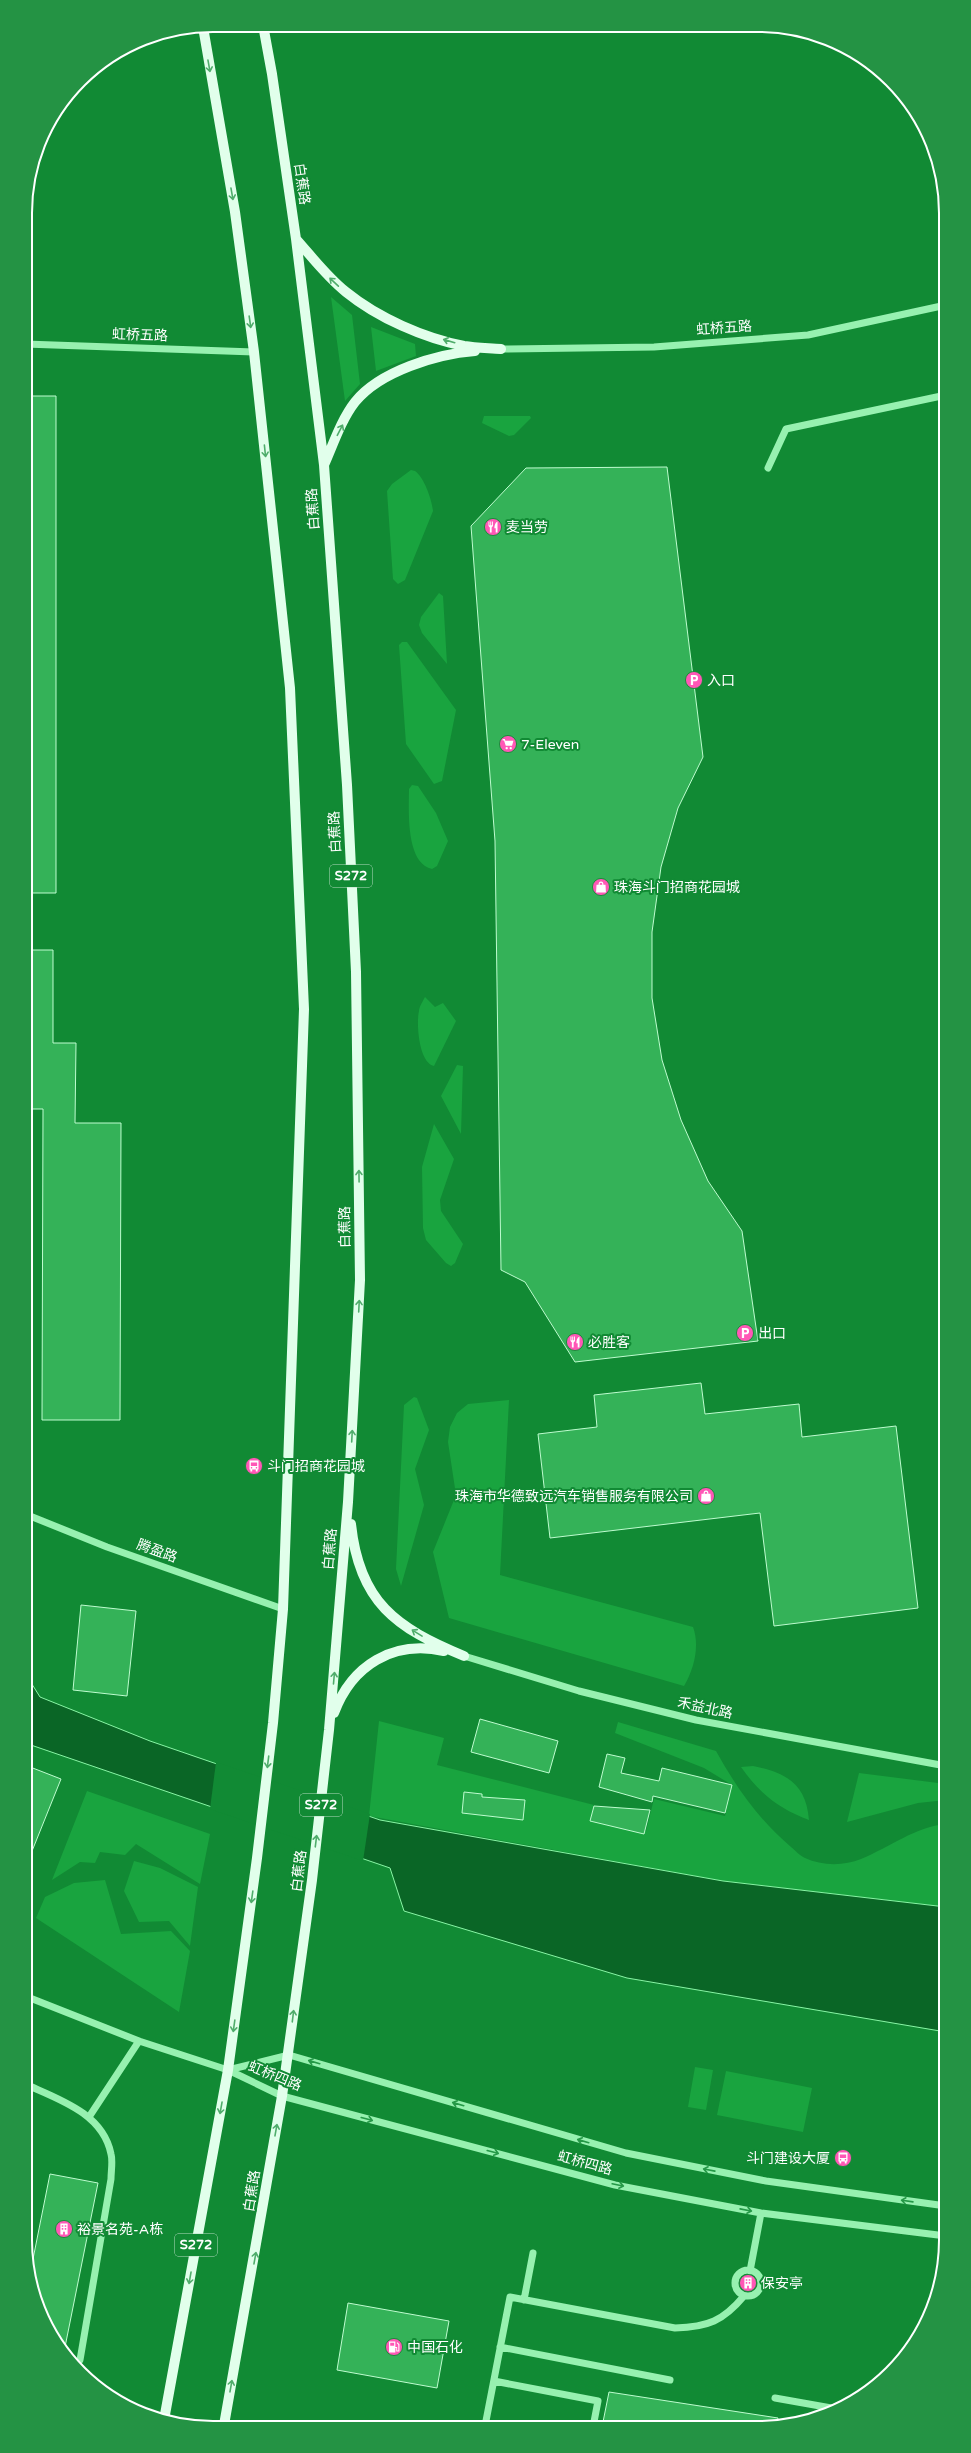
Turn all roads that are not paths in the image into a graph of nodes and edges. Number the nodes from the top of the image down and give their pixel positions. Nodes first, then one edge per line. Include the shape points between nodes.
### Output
1 (204, 32) edge
2 (264, 32) edge
3 (296, 239) junction
4 (939, 307) edge
5 (32, 344) edge
6 (501, 349) junction
7 (254, 352) junction
8 (939, 396) edge
9 (324, 465) junction
10 (768, 468) dead end
11 (348, 1502) junction
12 (32, 1517) edge
13 (282, 1609) junction
14 (464, 1656) junction
15 (329, 1730) junction
16 (939, 1765) edge
17 (32, 1999) edge
18 (139, 2041) junction
19 (289, 2055) junction
20 (228, 2070) junction
21 (32, 2087) edge
22 (282, 2096) junction
23 (89, 2117) junction
24 (939, 2205) edge
25 (761, 2213) junction
26 (939, 2235) edge
27 (533, 2253) dead end
28 (750, 2271) junction
29 (744, 2296) junction
30 (524, 2300) junction
31 (500, 2347) junction
32 (80, 2360) dead end
33 (670, 2380) dead end
34 (494, 2381) junction
35 (774, 2398) dead end
36 (826, 2407) edge
37 (165, 2415) edge
38 (225, 2421) edge
39 (486, 2421) edge
40 (594, 2421) edge

1 -> 7 main road, S272 via 235,212
2 - 3 main road, 白蕉路 / S272
6 -> 3 main road via 465,346 431,336 383,316 346,293
3 - 9 main road, 白蕉路 / S272
4 - 6 street, 虹桥五路 via 808,335 654,346
5 - 7 street, 虹桥五路
9 -> 6 main road via 355,402 388,375 439,357
7 -> 13 main road, S272 via 290,688 304,1008
8 - 10 street via 786,429
11 -> 9 main road, 白蕉路 / S272 via 360,1280 356,972
14 -> 11 main road via 412,1630 390,1614 373,1596 359,1565 352,1537
15 -> 11 main road, 白蕉路 / S272
12 - 13 street, 腾盈路 via 107,1547
13 -> 20 main road, S272 via 273,1724
14 - 15 main road via 437,1650 412,1649 389,1653 370,1662 352,1678 341,1694
14 - 16 street, 禾益北路 via 588,1693 696,1720
19 -> 15 main road, 白蕉路 / S272
17 - 18 street, 虹桥四路
18 - 20 street, 虹桥四路
18 - 23 street
19 - 20 street, 虹桥四路
19 - 22 main road, 白蕉路
24 -> 19 street, 虹桥四路 via 766,2181 626,2153
20 - 22 street, 虹桥四路
20 -> 37 main road, S272
21 - 23 street via 67,2103
22 -> 25 street, 虹桥四路 via 615,2185
38 -> 22 main road, 白蕉路
23 - 32 street via 101,2132 111,2154 111,2179
25 - 26 street, 虹桥四路
25 - 28 street
27 - 30 street
28 - 29 street via 741,2272 736,2279 737,2291
28 - 29 street via 757,2274 760,2286 756,2293
29 - 30 street via 733,2310 716,2322 696,2327 675,2328
30 - 31 street via 510,2297
31 - 33 street
31 - 34 street
34 - 39 street
34 - 40 street via 598,2401
35 - 36 street

